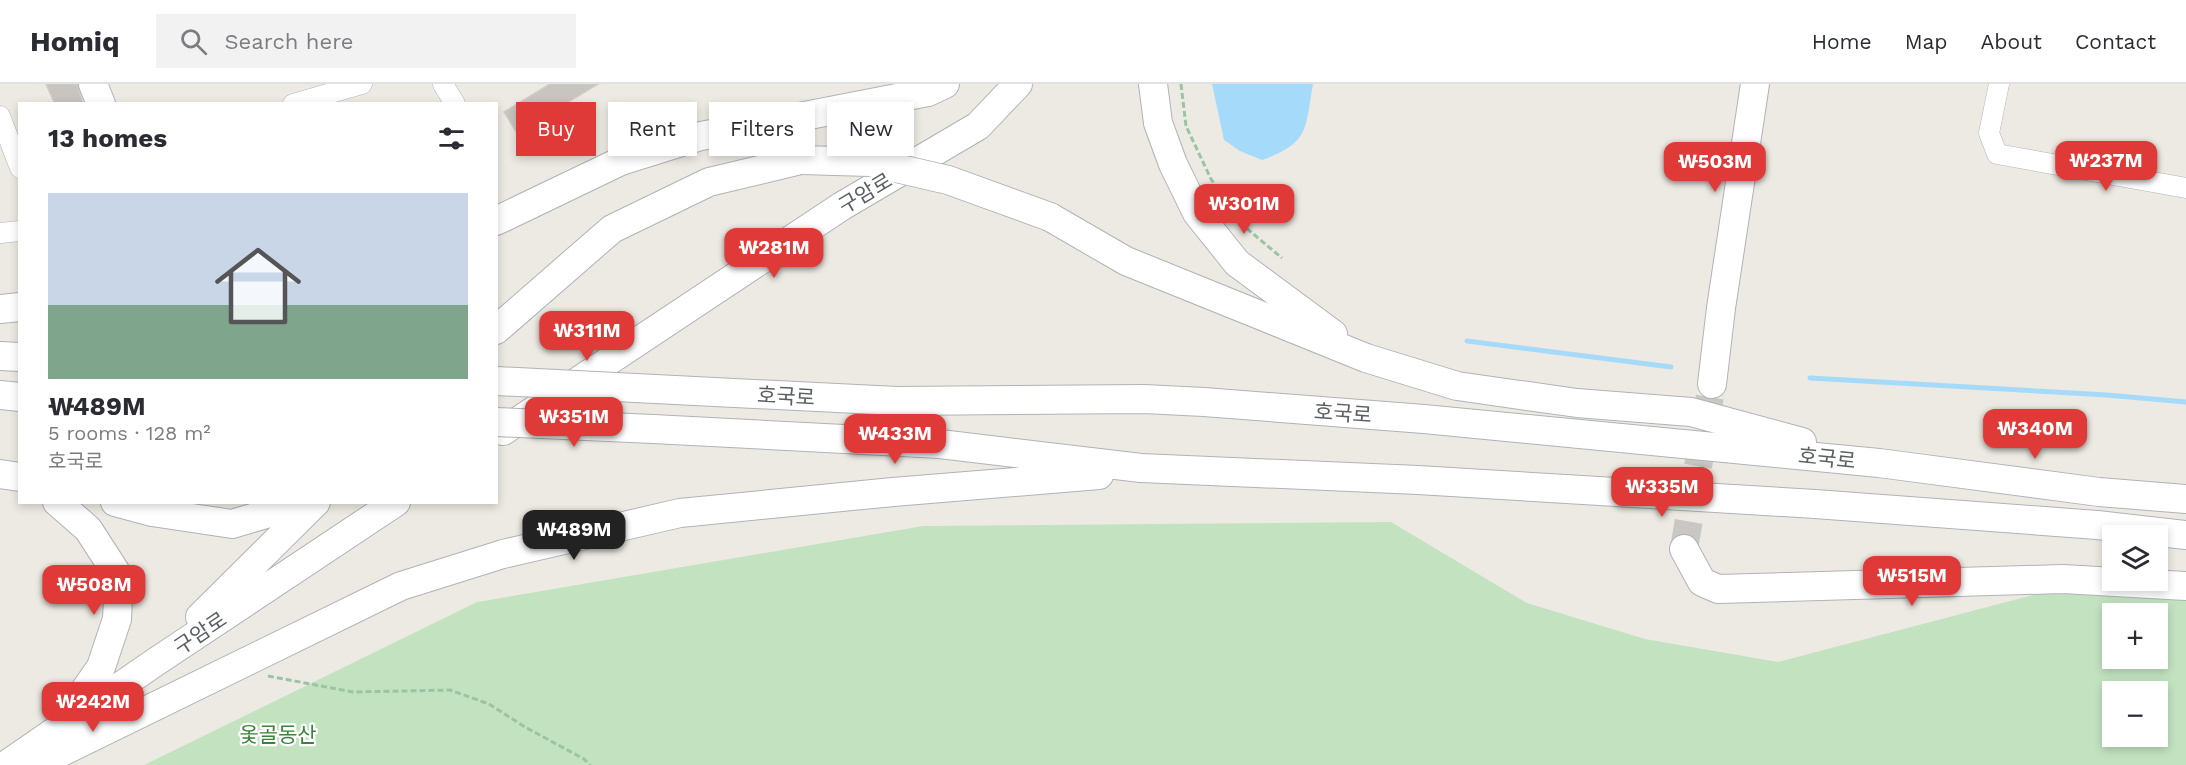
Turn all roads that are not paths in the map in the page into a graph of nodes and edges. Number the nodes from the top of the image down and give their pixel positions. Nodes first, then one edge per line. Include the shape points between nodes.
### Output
1 (93, 84) edge
2 (362, 84) edge
3 (443, 84) edge
4 (945, 84) edge
5 (1018, 84) edge
6 (1153, 84) edge
7 (1755, 84) edge
8 (1999, 84) edge
9 (100, 102) edge
10 (300, 102) edge
11 (453, 102) edge
12 (0, 116) edge
13 (18, 163) edge
14 (2186, 188) edge
15 (498, 221) edge
16 (18, 231) edge
17 (0, 233) edge
18 (18, 307) edge
19 (0, 309) edge
20 (498, 328) edge
21 (0, 356) edge
22 (18, 357) edge
23 (1366, 358) junction
24 (498, 381) edge
25 (1712, 384) tunnel mouth
26 (0, 396) edge
27 (18, 397) edge
28 (498, 422) edge
29 (498, 435) edge
30 (1879, 463) junction
31 (1141, 468) junction
32 (0, 474) edge
33 (18, 477) edge
34 (2186, 499) edge
35 (59, 504) edge
36 (122, 504) edge
37 (287, 504) edge
38 (314, 504) edge
39 (393, 504) edge
40 (2186, 535) edge
41 (1684, 549) tunnel mouth
42 (2186, 586) edge
43 (154, 663) junction
44 (58, 729) junction
45 (6, 765) edge
46 (35, 765) edge

1 - 9 main road
2 - 10 street
3 - 11 street
4 - 15 main road via 928,92 701,136 621,161
5 - 29 main road, 구암로 via 978,126 842,206
6 - 23 main road via 1158,123 1197,213 1237,263
7 - 25 main road
8 - 14 street via 1989,133 1996,154
12 - 13 street
16 - 17 street
18 - 19 main road
20 - 23 main road, bridge via 612,229 710,182 801,160 870,162 948,180 1050,217 1126,261
21 - 22 main road
23 - 30 main road via 1457,386 1577,403 1691,412
24 - 30 main road, 호국로, bridge via 897,401 1204,402
26 - 27 main road
28 - 31 main road, 호국로, bridge via 940,444
30 - 34 main road, 호국로 via 2099,492
31 - 40 main road, 호국로 via 1815,504
31 - 46 main road via 1098,476 680,513 503,554 401,586
32 - 33 main road
35 - 44 main road via 88,529 119,577 117,619 101,667
36 - 37 main road via 232,524 283,509
38 - 43 main road
39 - 43 main road, 구암로
41 - 42 main road via 1702,582 1718,589 2063,579
43 - 44 main road, 구암로
44 - 45 main road, 구암로

